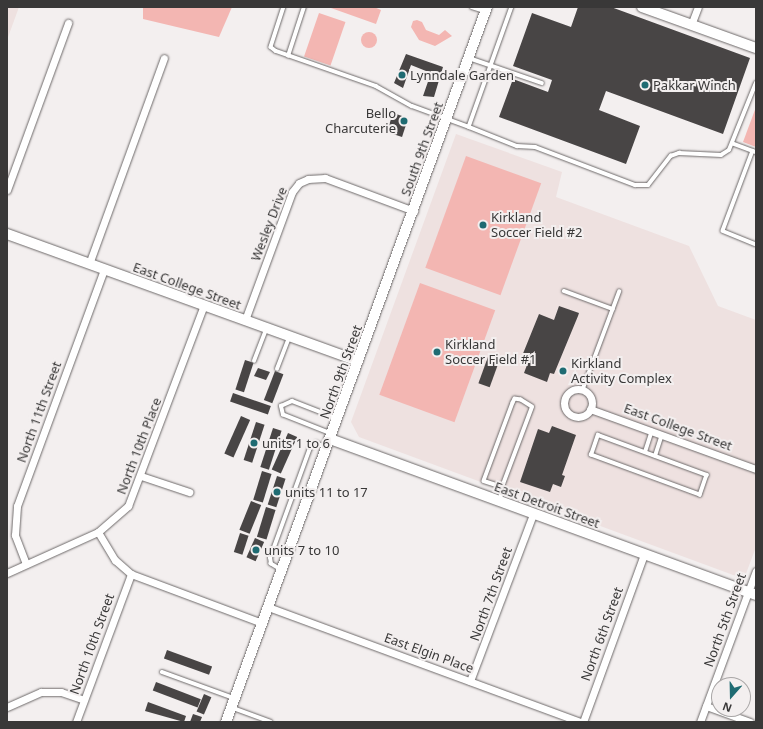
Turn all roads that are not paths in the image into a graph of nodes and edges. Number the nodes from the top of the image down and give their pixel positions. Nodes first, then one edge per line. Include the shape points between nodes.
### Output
1 (284, 7) edge
2 (304, 7) edge
3 (472, 7) edge
4 (512, 7) edge
5 (642, 7) edge
6 (698, 7) edge
7 (486, 10) edge
8 (68, 23) dead end
9 (691, 25) junction
10 (756, 48) edge
11 (288, 56) junction
12 (164, 58) dead end
13 (469, 58) junction
14 (491, 66) junction
15 (756, 83) edge
16 (542, 84) dead end
17 (447, 118) junction
18 (469, 126) junction
19 (734, 144) junction
20 (754, 152) edge
21 (7, 190) edge
22 (414, 210) junction
23 (7, 234) edge
24 (756, 244) edge
25 (89, 264) junction
26 (104, 269) junction
27 (564, 291) dead end
28 (619, 292) dead end
29 (204, 305) junction
30 (613, 309) junction
31 (245, 320) junction
32 (266, 328) junction
33 (289, 336) junction
34 (254, 361) dead end
35 (358, 361) junction
36 (276, 369) dead end
37 (582, 391) junction
38 (590, 408) junction
39 (337, 418) junction
40 (652, 431) junction
41 (662, 435) junction
42 (329, 440) junction
43 (645, 452) junction
44 (655, 456) junction
45 (756, 469) edge
46 (141, 476) junction
47 (502, 487) junction
48 (189, 492) dead end
49 (500, 502) junction
50 (533, 514) junction
51 (98, 532) junction
52 (644, 554) junction
53 (26, 564) junction
54 (281, 570) junction
55 (756, 571) edge
56 (7, 573) edge
57 (131, 574) junction
58 (752, 594) edge
59 (268, 607) junction
60 (262, 623) junction
61 (162, 672) dead end
62 (470, 681) junction
63 (84, 700) junction
64 (233, 703) junction
65 (706, 706) junction
66 (7, 707) edge
67 (76, 722) edge
68 (226, 722) edge
69 (271, 722) edge
70 (582, 722) edge
71 (700, 722) edge
72 (750, 722) edge

1 - 11 lane via 271,46
2 - 11 lane
3 - 7 lane
4 - 14 lane
5 - 9 street
6 - 9 street
7 - 13 street, South 9th Street
8 - 21 street
9 - 10 street
11 - 17 lane via 376,86 412,106
12 - 25 street
13 - 14 lane
13 - 17 street, South 9th Street
14 - 16 lane
14 - 18 lane
15 - 19 lane
17 - 18 lane
17 - 22 street, South 9th Street
18 - 19 lane via 517,146 535,147 642,187 652,182 672,156 688,152 721,155
19 - 20 lane
20 - 24 lane via 723,231
22 - 31 street, Wesley Drive via 325,178 308,179 299,183 292,192
22 - 35 street, North 9th Street
23 - 25 street, East College Street
25 - 26 street, East College Street
26 - 29 street, East College Street
26 - 53 street, North 11th Street via 17,506 15,535
27 - 30 lane
28 - 30 lane
29 - 31 street, East College Street
29 - 46 street, North 10th Place
30 - 37 lane
31 - 32 street, East College Street
32 - 33 street, East College Street
32 - 34 lane
33 - 35 street, East College Street
33 - 36 lane
35 - 39 street, North 9th Street
37 - 38 street via 590,396
37 - 38 street via 574,390 567,394 565,408 570,415 579,417
38 - 40 street, East College Street
39 - 42 street, North 9th Street
39 - 42 lane via 292,401 282,406 283,415
40 - 41 street, East College Street
40 - 43 lane
41 - 44 lane
41 - 45 street, East College Street
42 - 49 street, East Detroit Street
42 - 54 street, North 9th Street
42 - 54 lane via 316,443 310,448 270,558 271,564
43 - 44 lane
43 - 44 lane via 598,435 591,455 700,495 707,475
46 - 48 street
46 - 51 street, North 10th Place via 124,511
47 - 47 lane via 532,407 521,400 515,399 513,403 484,481
47 - 49 lane
49 - 50 street, East Detroit Street
50 - 52 street, East Detroit Street
50 - 62 street, North 7th Street
51 - 53 street, North 10th Place
51 - 57 street via 115,560
52 - 58 street, East Detroit Street
52 - 70 street, North 6th Street
53 - 56 street, North 10th Place
54 - 59 street, North 9th Street
55 - 58 street, North 5th Street
57 - 60 street
57 - 63 street, North 10th Street
58 - 65 street, North 5th Street
59 - 60 street, North 9th Street
59 - 62 street, East Elgin Place
60 - 64 street, North 9th Street
61 - 64 lane
62 - 70 street, East Elgin Place
63 - 66 street via 61,692 41,692
63 - 67 street, North 10th Street
64 - 68 street, North 9th Street
64 - 69 lane
65 - 71 street, North 5th Street
65 - 72 street

